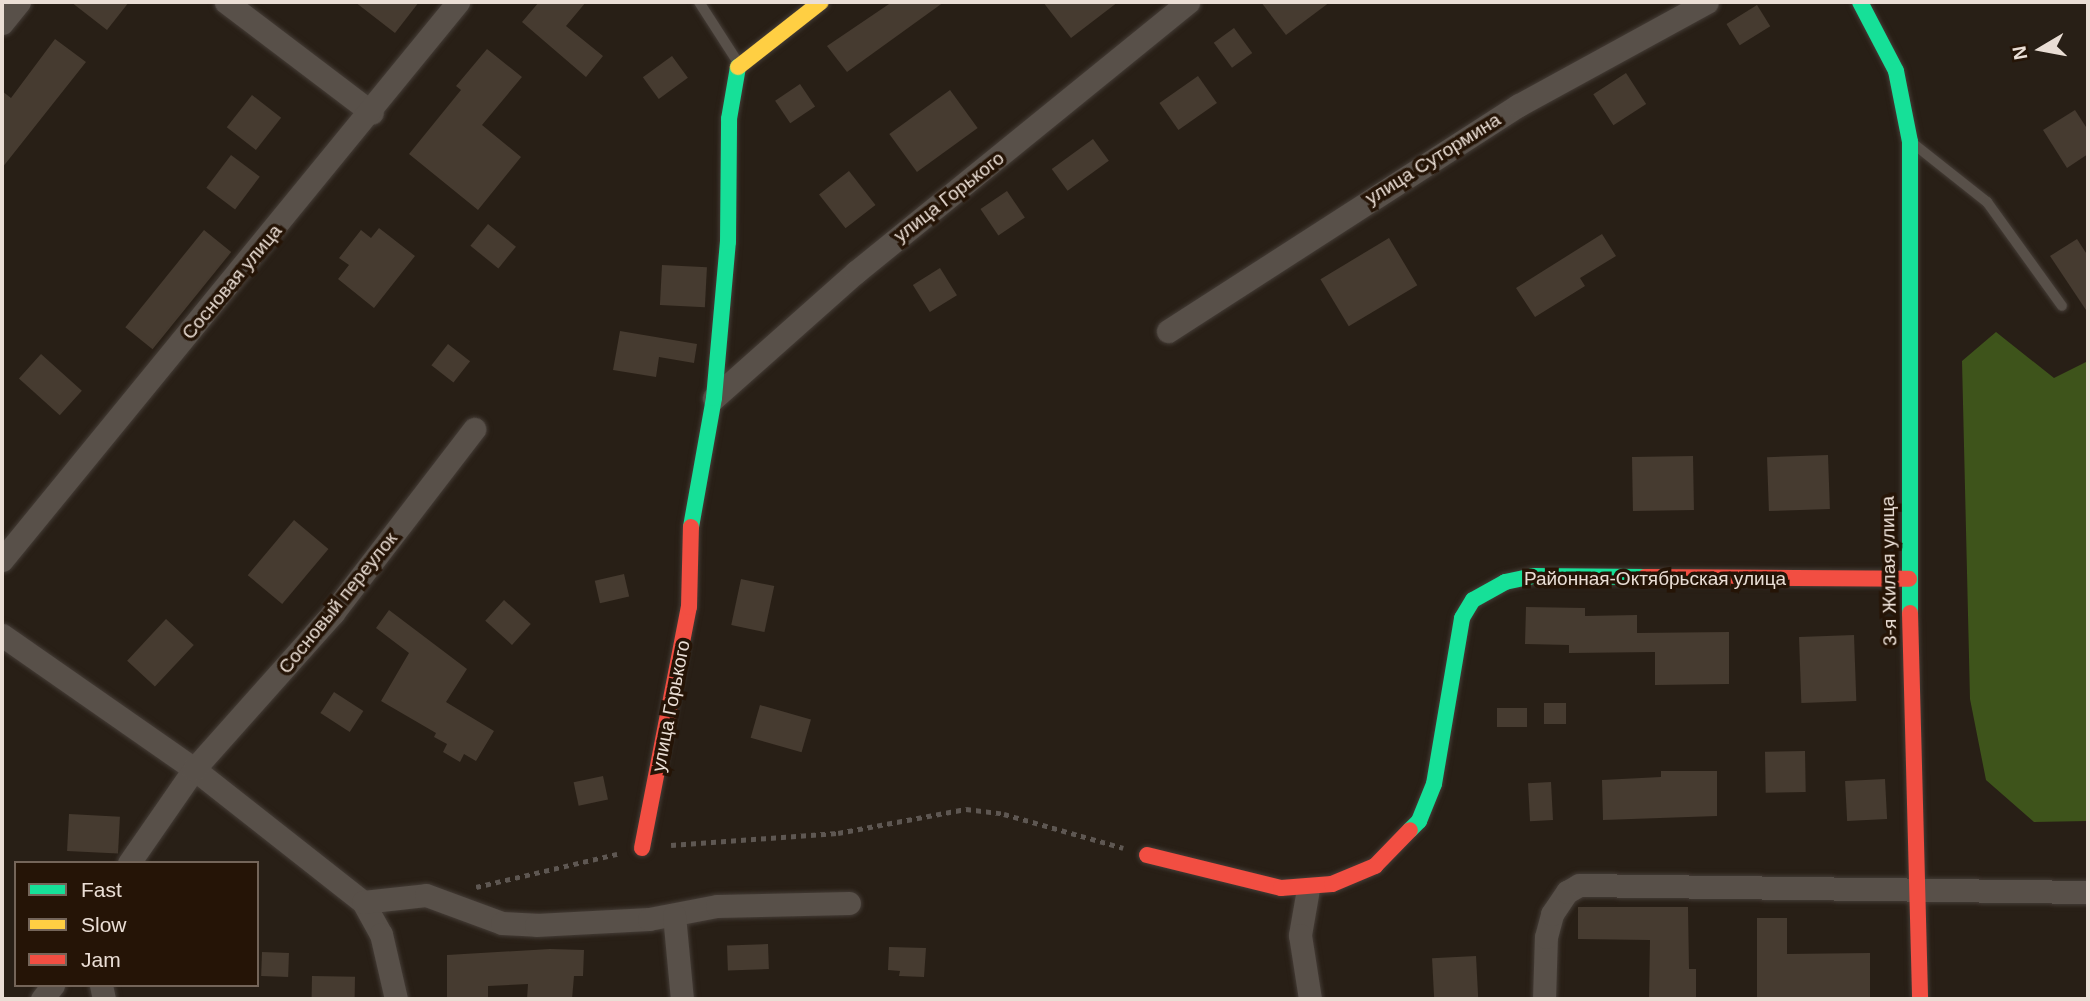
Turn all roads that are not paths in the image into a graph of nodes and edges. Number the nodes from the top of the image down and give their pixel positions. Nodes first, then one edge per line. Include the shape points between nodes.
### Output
1 (19, 2) edge
2 (226, 2) edge
3 (458, 2) edge
4 (699, 2) edge
5 (821, 2) edge
6 (1188, 2) edge
7 (1707, 2) edge
8 (1860, 2) edge
9 (2, 23) edge
10 (739, 63) junction
11 (372, 113) junction
12 (1910, 142) junction
13 (2062, 306) dead end
14 (1168, 331) dead end
15 (714, 398) junction
16 (474, 429) dead end
17 (2, 560) edge
18 (1909, 579) junction
19 (2, 635) edge
20 (194, 769) junction
21 (642, 848) road end
22 (1147, 855) road end
23 (130, 861) edge
24 (1308, 889) junction
25 (1917, 890) junction
26 (2088, 892) edge
27 (363, 902) junction
28 (849, 903) dead end
29 (674, 915) junction
30 (396, 999) edge
31 (682, 999) edge
32 (1310, 999) edge
33 (1544, 999) edge
34 (1920, 999) edge

1 - 9 street
2 - 11 street
3 - 11 street, Сосновая улица
4 - 10 lane
5 - 10 street
6 - 15 street, улица Горького via 856,272
7 - 14 street, улица Сутормина via 1539,93
8 - 12 street via 1896,71
10 - 15 street, улица Горького via 729,119 728,242
11 - 17 street, Сосновая улица
12 - 13 lane via 1987,202
12 - 18 street, 3-я Жилая улица
15 - 21 street, улица Горького via 692,508 685,643
16 - 20 street, Сосновый переулок via 333,613
18 - 24 street, Районная-Октябрьская улица via 1533,576 1486,590 1462,618 1434,784 1419,821 1375,866
18 - 25 street, 3-я Жилая улица
19 - 20 street
20 - 23 street, Сосновый переулок
20 - 27 street
22 - 24 street, Районная-Октябрьская улица via 1258,884
24 - 32 street via 1300,935
25 - 26 street
25 - 33 street via 1579,885 1567,892 1552,914 1546,937
25 - 34 street, 3-я Жилая улица
27 - 29 street via 426,895 502,923 536,925
27 - 30 street via 381,934
28 - 29 street via 717,905
29 - 31 street

